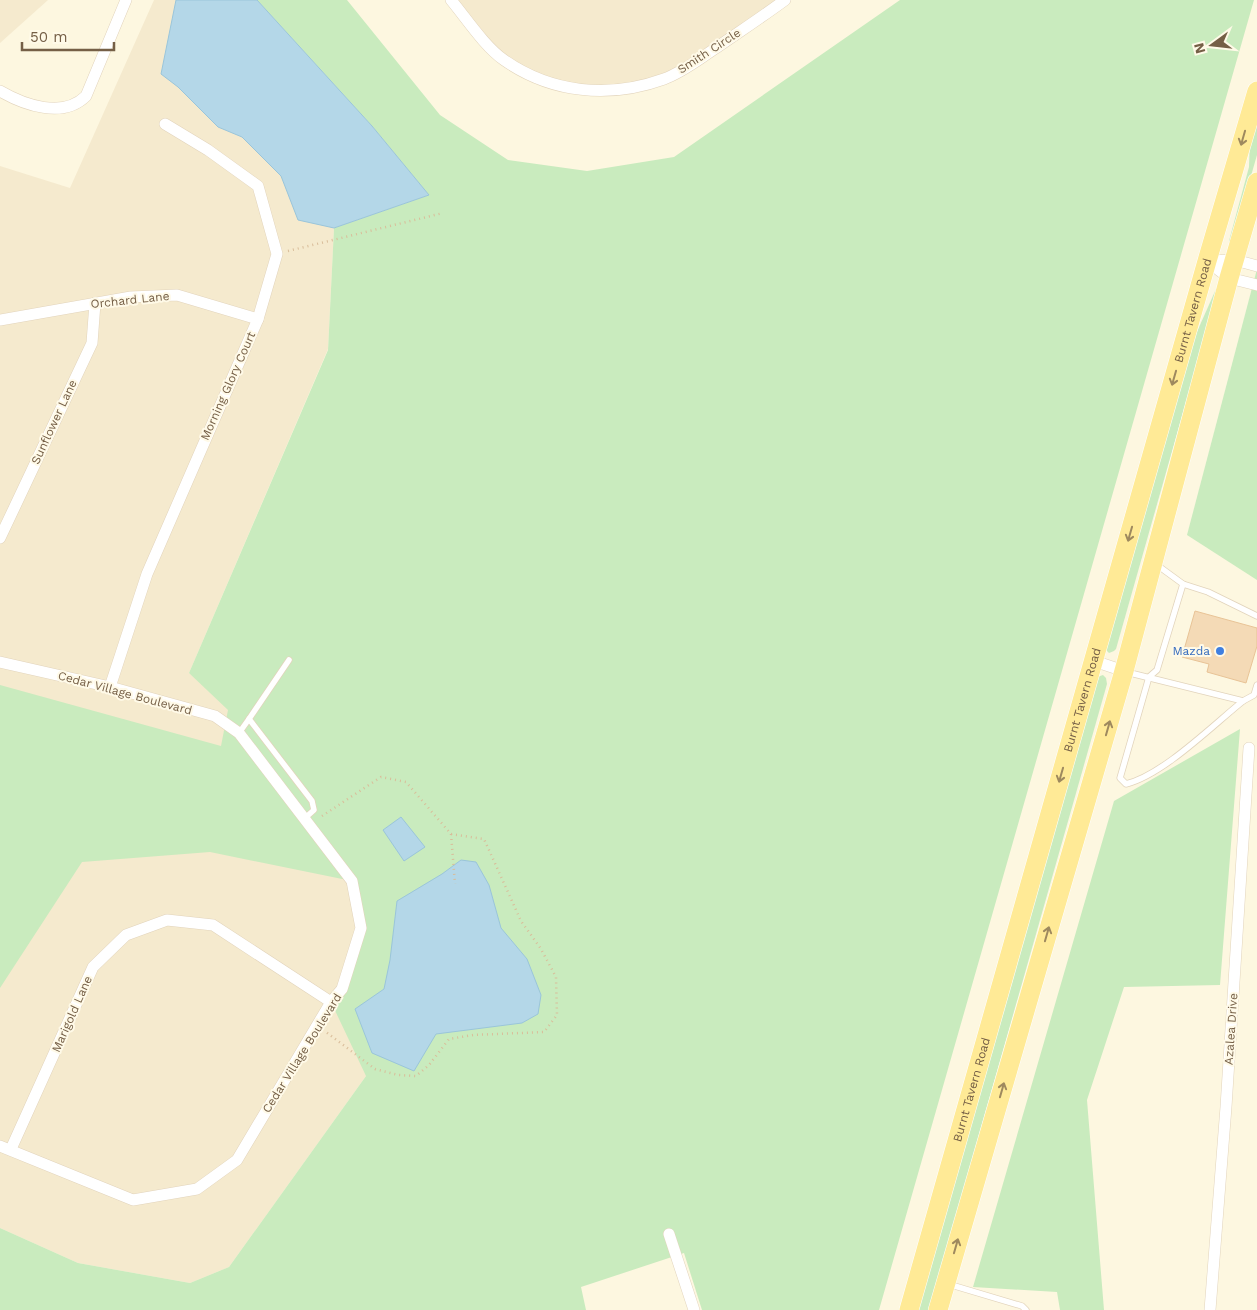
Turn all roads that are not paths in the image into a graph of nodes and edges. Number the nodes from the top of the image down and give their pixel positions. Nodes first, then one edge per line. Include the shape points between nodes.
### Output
1 (126, 0) edge
2 (451, 0) edge
3 (785, 0) edge
4 (0, 90) edge
5 (1257, 91) edge
6 (165, 124) dead end
7 (1257, 182) edge
8 (1235, 260) junction
9 (1207, 261) junction
10 (1257, 266) edge
11 (1229, 278) junction
12 (1257, 285) edge
13 (95, 303) junction
14 (0, 320) edge
15 (258, 320) junction
16 (0, 538) edge
17 (1153, 563) junction
18 (1183, 584) junction
19 (1257, 616) edge
20 (289, 660) dead end
21 (1094, 661) junction
22 (0, 662) edge
23 (1124, 671) junction
24 (1150, 677) junction
25 (1257, 685) edge
26 (110, 687) junction
27 (1243, 701) junction
28 (249, 719) junction
29 (239, 733) junction
30 (1249, 748) dead end
31 (307, 821) junction
32 (331, 1002) junction
33 (5, 1147) edge
34 (669, 1234) dead end
35 (946, 1283) junction
36 (694, 1310) edge
37 (909, 1310) edge
38 (938, 1310) edge
39 (1026, 1310) edge
40 (1210, 1310) edge

1 - 4 street via 86,96 78,104 64,108 40,107
2 - 3 street, Smith Circle via 502,58 523,72 580,90 616,90 664,79 687,68
5 -> 9 main road, Burnt Tavern Road
6 - 15 street, Morning Glory Court via 258,186 277,254
7 - 8 main road, Burnt Tavern Road
8 - 9 street
8 - 10 street
8 - 11 main road, Burnt Tavern Road
9 - 11 street
9 -> 21 main road, Burnt Tavern Road
11 - 12 street
11 - 17 main road, Burnt Tavern Road
13 - 14 street, Orchard Lane
13 - 15 street, Orchard Lane via 177,295
13 - 16 street, Sunflower Lane via 92,343
15 - 26 street, Morning Glory Court via 147,574
17 - 18 lane
17 - 23 main road, Burnt Tavern Road
18 - 19 lane via 1208,592
18 - 24 lane via 1157,670
20 - 28 lane
21 - 23 street
21 -> 37 main road, Burnt Tavern Road
22 - 26 street, Cedar Village Boulevard
23 - 24 lane
35 -> 23 main road, Burnt Tavern Road
24 - 27 lane
24 - 27 lane via 1120,778 1126,784 1166,764
25 - 27 lane via 1254,695
26 - 29 street, Cedar Village Boulevard via 215,716
28 - 29 lane
28 - 31 lane via 312,801 314,810
29 - 31 street, Cedar Village Boulevard
30 - 40 street, Azalea Drive
31 - 32 street, Cedar Village Boulevard via 352,881 360,928 342,989
32 - 33 street, Cedar Village Boulevard via 237,1160 197,1189 133,1200
32 - 33 street, Marigold Lane via 213,925 167,920 126,935 93,967
34 - 36 street
35 - 38 main road, Burnt Tavern Road
35 - 39 lane via 1022,1306

